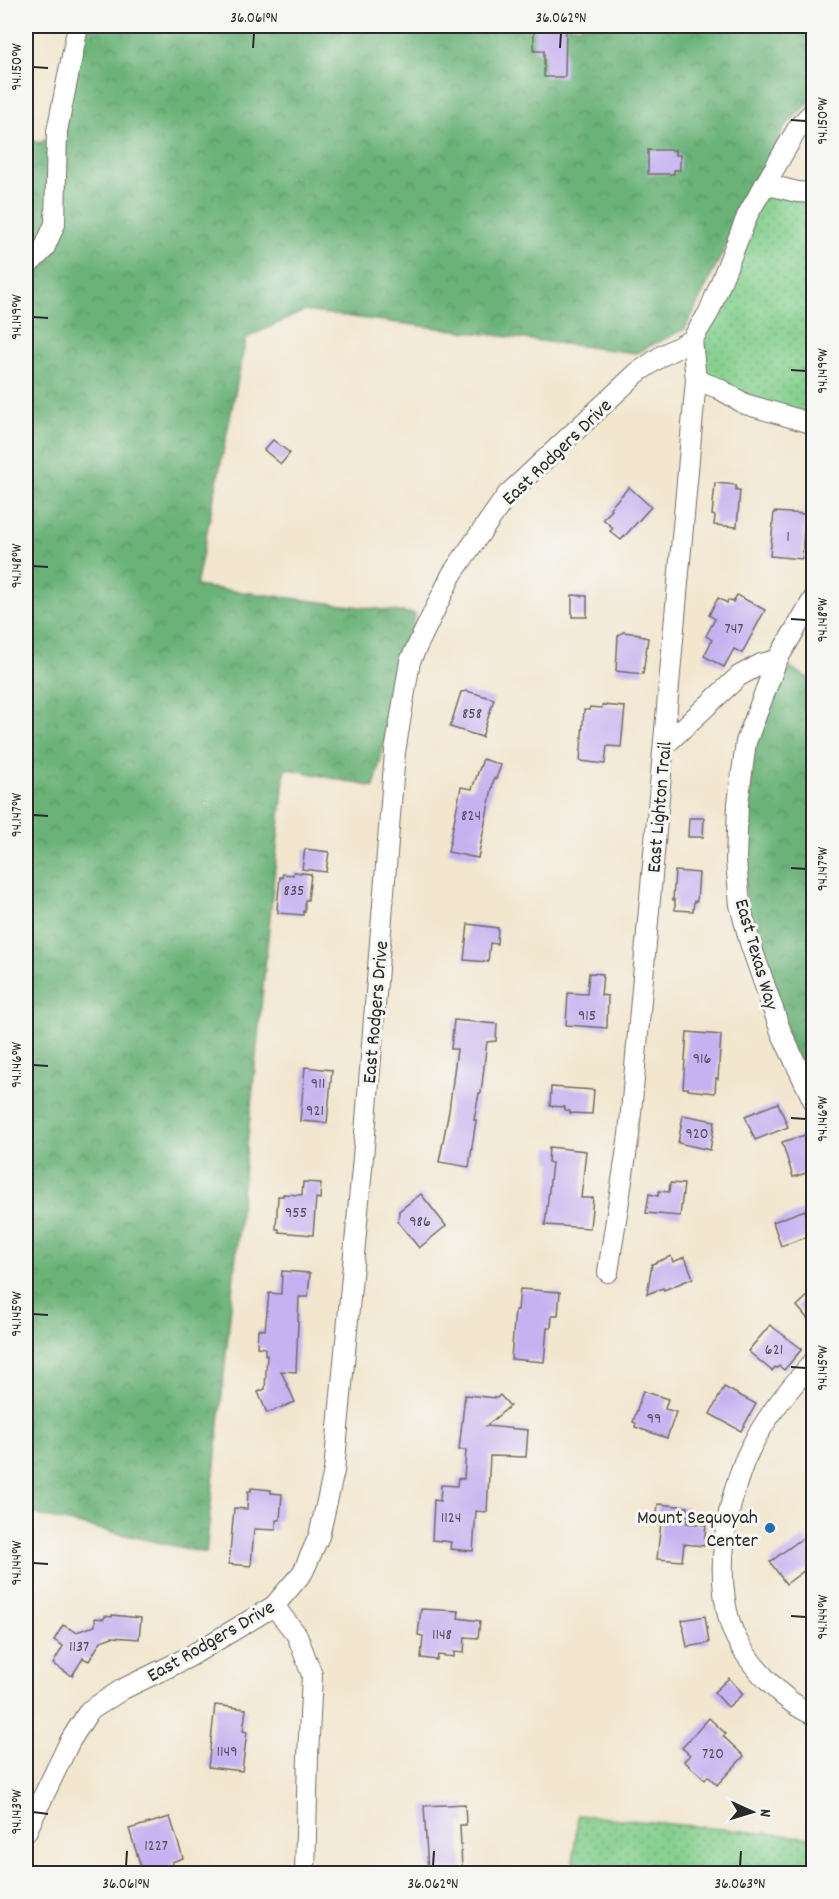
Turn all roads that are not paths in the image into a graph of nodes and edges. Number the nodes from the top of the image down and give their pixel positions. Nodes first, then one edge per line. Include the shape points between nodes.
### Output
1 (78, 26) edge
2 (813, 111) edge
3 (765, 184) junction
4 (813, 194) edge
5 (26, 267) edge
6 (692, 340) junction
7 (696, 380) junction
8 (813, 424) edge
9 (813, 598) edge
10 (777, 660) junction
11 (664, 746) junction
12 (813, 1102) edge
13 (608, 1272) dead end
14 (813, 1361) edge
15 (274, 1606) junction
16 (813, 1715) edge
17 (35, 1791) edge
18 (26, 1832) edge
19 (305, 1874) edge

1 - 5 street via 57,131 55,224 44,249
2 - 3 street via 799,126
3 - 4 street
3 - 6 street via 748,214 709,312
6 - 7 street, East Lighton Trail
6 - 15 street, East Rodgers Drive via 637,373 507,495 452,574 410,661 395,752 334,1471 319,1536 303,1572
7 - 8 street via 746,404
7 - 11 street, East Lighton Trail
9 - 10 street, East Texas Way
10 - 11 street via 739,676
10 - 12 street, East Texas Way via 746,742 736,861 740,905 750,943 781,1032
11 - 13 street, East Lighton Trail via 626,1162
14 - 16 street via 764,1424 745,1462 731,1504 722,1552 723,1590 730,1625 751,1664 778,1692
15 - 17 street, East Rodgers Drive via 89,1711
15 - 19 street via 297,1635 312,1675
17 - 18 street, East Rodgers Drive

